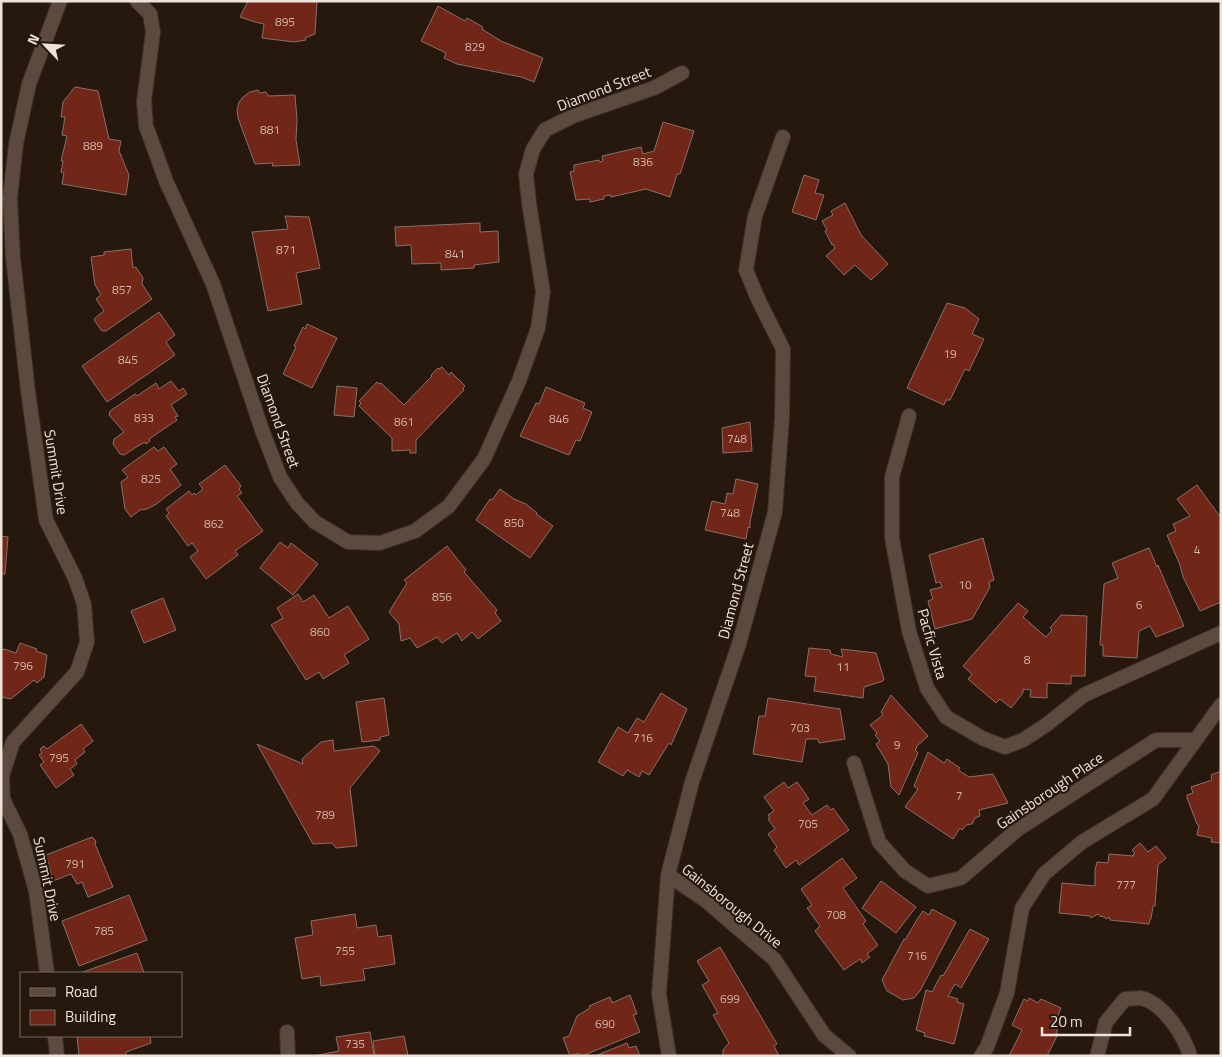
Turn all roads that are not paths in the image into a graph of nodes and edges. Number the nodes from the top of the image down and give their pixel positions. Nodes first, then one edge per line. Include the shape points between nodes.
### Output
1 (60, 1) edge
2 (137, 1) edge
3 (682, 73) dead end
4 (783, 137) dead end
5 (909, 416) dead end
6 (1221, 633) edge
7 (1221, 705) edge
8 (1195, 740) junction
9 (854, 763) dead end
10 (2, 803) edge
11 (668, 875) junction
12 (47, 972) edge
13 (287, 1032) dead end
14 (54, 1037) edge
15 (57, 1056) edge
16 (288, 1056) edge
17 (669, 1056) edge
18 (849, 1056) edge
19 (981, 1056) edge
20 (1097, 1056) edge
21 (1190, 1056) edge

1 - 10 street, Summit Drive via 29,84 16,144 10,198 13,258 46,520 75,578 84,604 87,642 77,672 13,742 2,776
2 - 3 street, Diamond Street via 150,14 153,32 144,100 146,126 166,182 213,284 280,477 297,503 315,522 348,542 380,543 415,531 449,506 484,459 519,381 538,328 543,292 526,174 533,149 545,130 573,116 654,88
4 - 11 street, Diamond Street via 755,216 746,270 783,349 775,512 739,644 692,782
5 - 6 street, Pacfic Vista via 892,477 892,538 909,631 927,688 946,717 1005,747 1046,725 1084,694
7 - 8 street
8 - 9 street, Gainsborough Place via 1156,740 1018,829 961,878 928,886 905,871 879,842
8 - 19 street via 1153,799 1082,842 1044,874 1022,908 1007,993
10 - 12 street, Summit Drive via 20,834 36,892
11 - 17 street, Diamond Street via 659,994
11 - 18 street, Gainsborough Drive via 705,900 774,959 824,1035
13 - 16 street
14 - 15 street
20 - 21 street via 1106,1022 1125,999 1141,998 1160,1008 1186,1042

